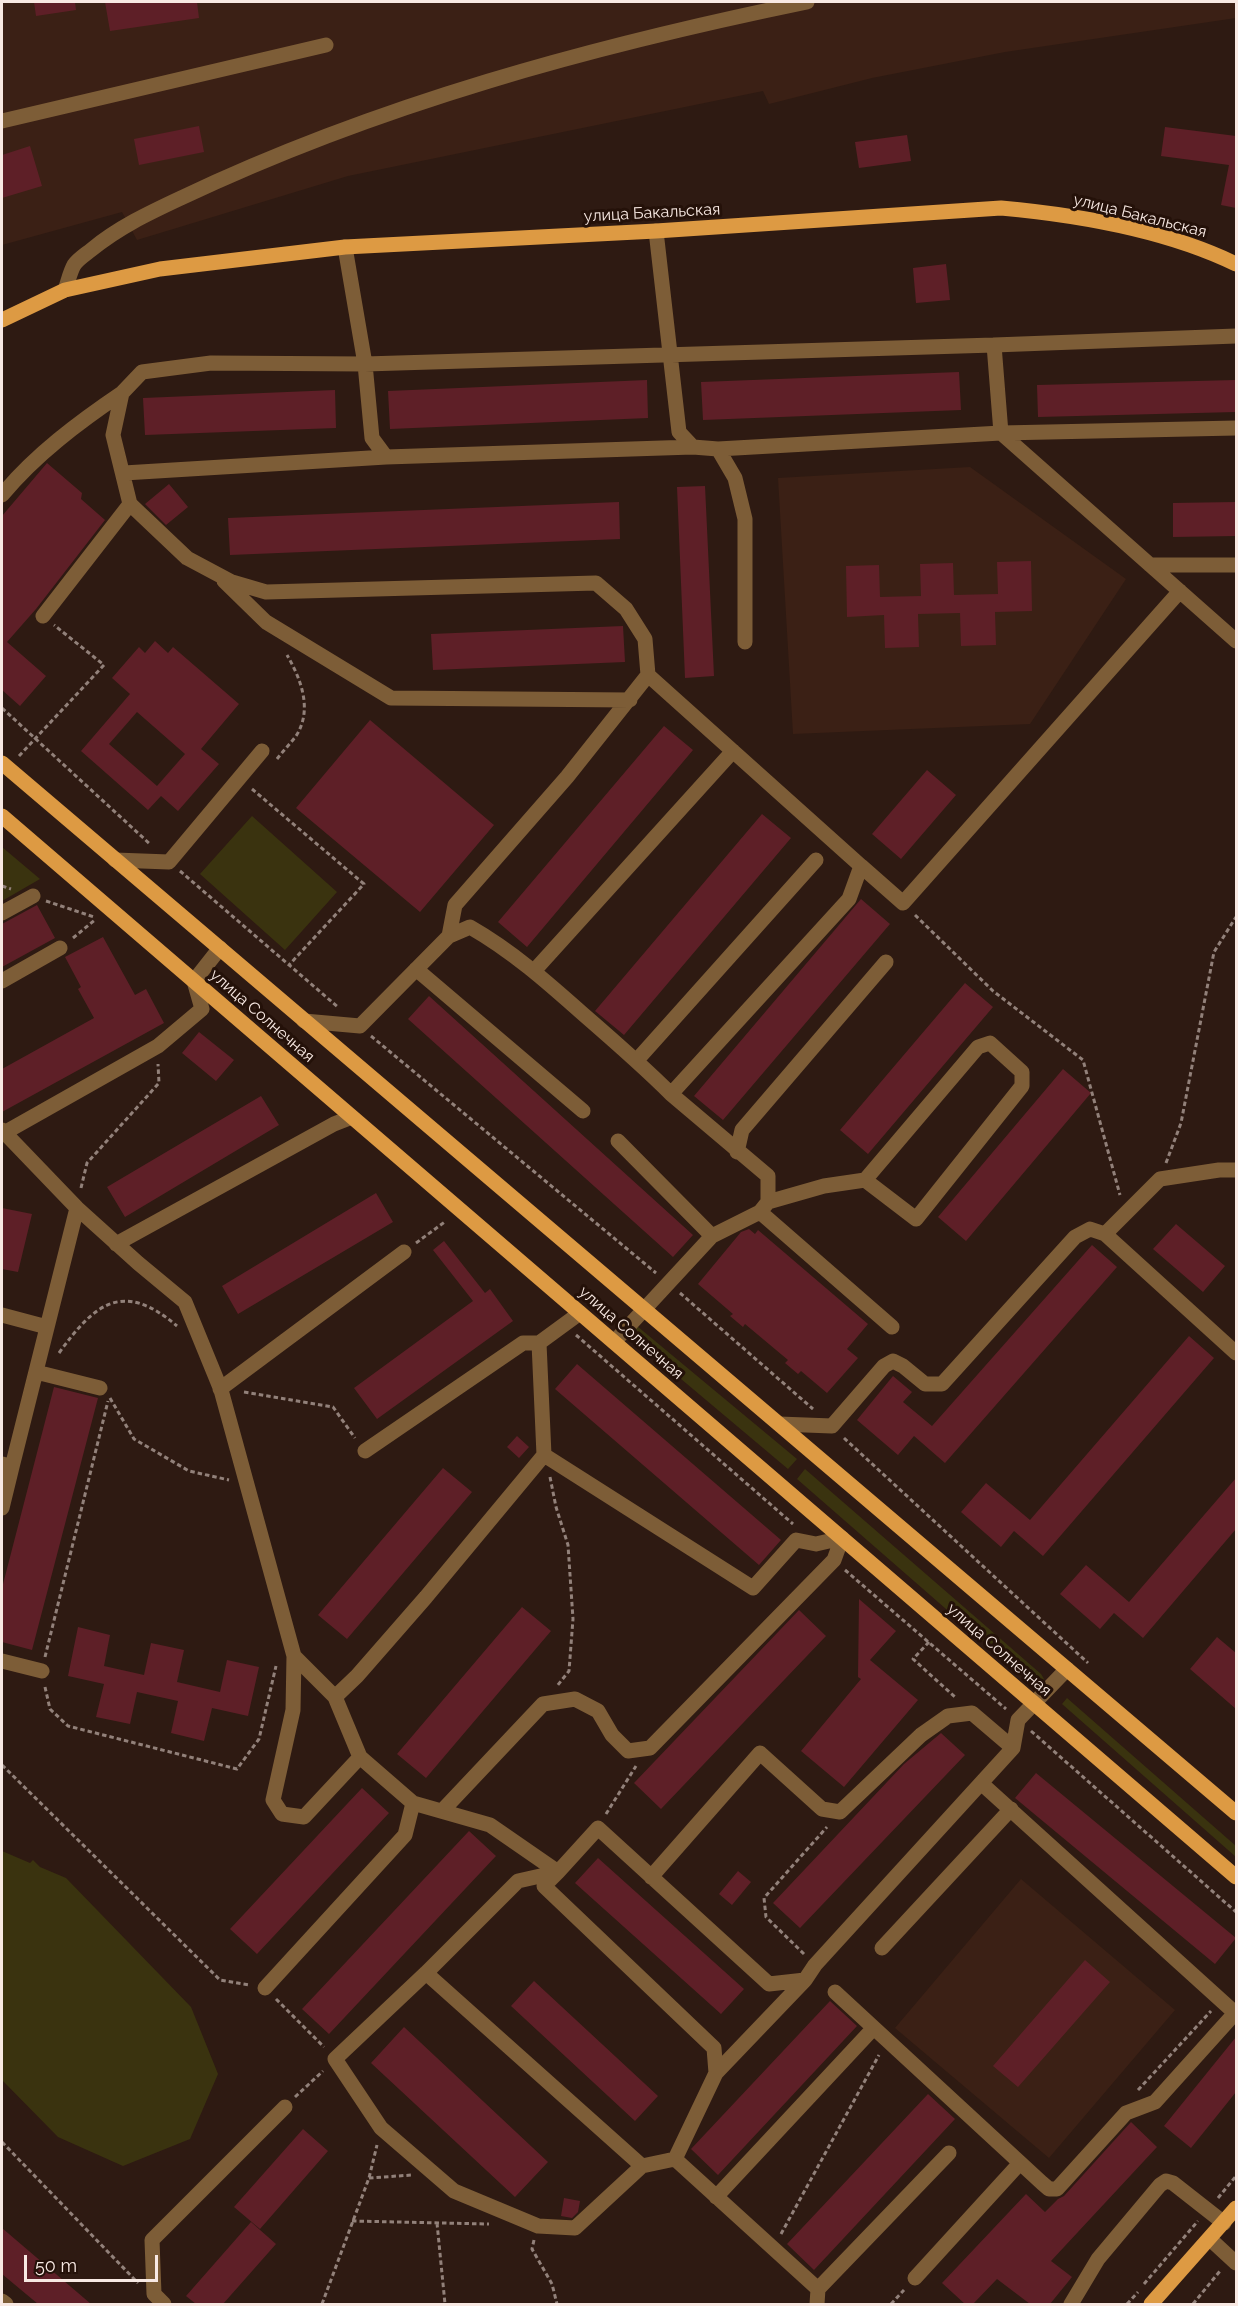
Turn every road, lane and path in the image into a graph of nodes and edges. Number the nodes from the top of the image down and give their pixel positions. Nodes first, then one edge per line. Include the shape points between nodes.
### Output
1 (807, 2) edge
2 (326, 45) dead end
3 (2, 121) edge
4 (656, 231) junction
5 (345, 247) junction
6 (1236, 264) edge
7 (65, 290) junction
8 (2, 320) edge
9 (1236, 336) edge
10 (994, 345) junction
11 (669, 354) junction
12 (365, 364) junction
13 (122, 393) junction
14 (1236, 428) edge
15 (1001, 433) junction
16 (693, 447) junction
17 (718, 449) junction
18 (386, 457) junction
19 (124, 473) junction
20 (2, 495) edge
21 (130, 504) junction
22 (1150, 566) junction
23 (1236, 566) edge
24 (219, 575) junction
25 (1180, 591) junction
26 (43, 616) joint
27 (1236, 641) edge
28 (745, 642) dead end
29 (286, 652) dead end
30 (648, 675) junction
31 (630, 700) junction
32 (2, 708) edge
33 (35, 738) junction
34 (262, 751) dead end
35 (733, 751) junction
36 (274, 762) dead end
37 (4, 766) edge
38 (252, 789) dead end
39 (2, 816) edge
40 (115, 860) junction
41 (816, 860) dead end
42 (169, 862) junction
43 (861, 866) junction
44 (33, 896) dead end
45 (903, 903) junction
46 (2, 914) edge
47 (1236, 917) edge
48 (97, 918) dead end
49 (449, 936) junction
50 (60, 948) joint
51 (220, 948) junction
52 (886, 962) dead end
53 (289, 965) junction
54 (416, 969) junction
55 (534, 971) junction
56 (2, 981) edge
57 (194, 981) junction
58 (304, 1021) junction
59 (360, 1026) junction
60 (158, 1046) junction
61 (637, 1060) junction
62 (671, 1094) junction
63 (583, 1111) dead end
64 (352, 1117) junction
65 (3, 1131) edge
66 (618, 1141) dead end
67 (737, 1152) junction
68 (1236, 1170) edge
69 (1160, 1179) junction
70 (865, 1180) junction
71 (1123, 1203) dead end
72 (764, 1207) junction
73 (76, 1208) junction
74 (446, 1221) dead end
75 (1105, 1234) junction
76 (712, 1236) junction
77 (117, 1244) junction
78 (404, 1252) joint
79 (669, 1284) junction
80 (644, 1308) junction
81 (580, 1313) junction
82 (2, 1315) edge
83 (47, 1327) junction
84 (892, 1328) dead end
85 (185, 1333) dead end
86 (577, 1335) dead end
87 (614, 1342) junction
88 (540, 1343) junction
89 (1236, 1353) edge
90 (36, 1372) junction
91 (220, 1389) junction
92 (105, 1392) joint
93 (116, 1406) dead end
94 (819, 1414) dead end
95 (779, 1424) junction
96 (832, 1426) junction
97 (365, 1451) joint
98 (544, 1455) junction
99 (7, 1466) edge
100 (246, 1483) junction
101 (2, 1508) edge
102 (842, 1538) junction
103 (816, 1544) junction
104 (834, 1560) junction
105 (929, 1642) junction
106 (294, 1656) junction
107 (2, 1661) edge
108 (1093, 1668) dead end
109 (1067, 1669) junction
110 (42, 1671) junction
111 (335, 1696) junction
112 (543, 1704) junction
113 (1035, 1704) junction
114 (972, 1713) junction
115 (1018, 1720) junction
116 (650, 1748) junction
117 (1013, 1748) junction
118 (360, 1757) junction
119 (2, 1766) edge
120 (981, 1783) junction
121 (413, 1803) junction
122 (1011, 1809) junction
123 (442, 1811) junction
124 (840, 1812) junction
125 (1236, 1813) edge
126 (598, 1828) junction
127 (558, 1872) junction
128 (651, 1876) junction
129 (1236, 1877) edge
130 (1236, 1912) edge
131 (882, 1948) dead end
132 (815, 1965) junction
133 (426, 1972) junction
134 (805, 1980) junction
135 (265, 1988) junction
136 (836, 1992) dead end
137 (1221, 2001) junction
138 (1235, 2012) edge
139 (869, 2033) dead end
140 (887, 2040) junction
141 (335, 2059) junction
142 (716, 2073) junction
143 (306, 2086) dead end
144 (1134, 2095) dead end
145 (285, 2107) dead end
146 (381, 2128) junction
147 (2, 2142) edge
148 (949, 2153) dead end
149 (675, 2159) junction
150 (1020, 2163) junction
151 (642, 2166) junction
152 (431, 2173) junction
153 (1236, 2176) edge
154 (369, 2178) junction
155 (716, 2197) junction
156 (1236, 2208) edge
157 (1208, 2210) junction
158 (352, 2221) junction
159 (437, 2223) junction
160 (1224, 2223) junction
161 (493, 2224) dead end
162 (538, 2226) junction
163 (1210, 2239) junction
164 (777, 2241) dead end
165 (1234, 2260) edge
166 (915, 2278) joint
167 (142, 2287) dead end
168 (817, 2297) edge
169 (2, 2301) edge
170 (6, 2304) edge
171 (164, 2304) edge
172 (322, 2304) edge
173 (445, 2304) edge
174 (557, 2304) edge
175 (891, 2304) edge
176 (1071, 2304) edge
177 (1127, 2304) edge
178 (1151, 2304) edge
179 (1193, 2304) edge

1 - 7 street via 658,34 527,69 322,138 222,178 128,222 74,264
2 - 3 street
4 - 5 main road, улица Бакальская
4 - 6 main road, улица Бакальская via 1001,208 1053,212 1120,227 1170,239
4 - 11 street
5 - 7 main road, улица Бакальская via 160,269
5 - 12 street
7 - 8 main road, улица Бакальская
9 - 10 street
10 - 11 street
10 - 15 street
11 - 12 street
11 - 16 street via 679,432
12 - 13 street via 211,363 142,372
12 - 18 street via 372,438
13 - 19 street via 113,435
13 - 20 street via 60,439
14 - 15 street
15 - 17 street
15 - 22 street
16 - 17 street
16 - 18 street
17 - 28 street via 735,478 745,519
18 - 19 street
19 - 21 street
21 - 24 street via 188,558
21 - 26 street
22 - 23 street
22 - 25 street
24 - 30 street via 266,592 596,583 626,609 645,639
24 - 31 street via 266,622 391,698
25 - 27 street
25 - 45 street
26 - 33 path via 104,665
29 - 36 path via 301,679 305,711 297,735
30 - 31 street
30 - 35 street
31 - 49 street via 455,905
32 - 33 path
33 - 37 path
33 - 42 path
34 - 42 street
35 - 43 street
35 - 55 street
37 - 40 main road, улица Солнечная
38 - 53 path via 364,884
39 - 57 main road, улица Солнечная
40 - 42 street
40 - 51 main road, улица Солнечная
41 - 61 street
42 - 53 path
43 - 45 street
43 - 62 street via 849,899
44 - 46 street
45 - 71 path via 993,991 1083,1060
47 - 69 path via 1214,952 1181,1123
48 - 50 path
49 - 54 street
49 - 55 street via 470,927
50 - 56 street
51 - 57 street
51 - 58 main road, улица Солнечная
52 - 67 street via 742,1131
53 - 59 path
54 - 59 street
54 - 63 street
55 - 61 street
57 - 60 street via 202,1009
57 - 64 main road, улица Солнечная
58 - 59 street
58 - 80 main road, улица Солнечная
59 - 79 path
60 - 65 street
60 - 73 path via 159,1083 87,1163
61 - 62 street
62 - 67 street
64 - 77 street
64 - 81 main road, улица Солнечная
65 - 73 street
66 - 76 street
67 - 72 street via 768,1176
68 - 69 street
69 - 75 street
70 - 70 street via 916,1219 1022,1086 1022,1072 990,1043 978,1047
70 - 72 street via 824,1186
72 - 76 street
72 - 84 street
73 - 77 street
73 - 83 street
74 - 78 path
75 - 89 street
75 - 96 street via 1090,1229 1075,1237 948,1380 925,1384 898,1363 889,1362
76 - 79 street
77 - 91 street via 185,1302
78 - 91 street
79 - 80 street
79 - 94 path
80 - 87 street
80 - 95 main road, улица Солнечная
81 - 87 main road, улица Солнечная
81 - 88 street
82 - 83 street
83 - 90 street
85 - 90 path via 159,1310 137,1302 114,1301 93,1313 60,1351 51,1368
86 - 103 path
87 - 102 main road, улица Солнечная
88 - 97 street via 523,1343
88 - 98 street
90 - 92 street
90 - 99 street
91 - 97 path via 333,1407
91 - 100 street
92 - 110 path
93 - 100 path via 134,1439 189,1471
95 - 96 street
95 - 109 main road, улица Солнечная
96 - 108 path
98 - 103 street via 753,1588 796,1540
98 - 111 street via 434,1588
98 - 112 path via 568,1545 573,1619 569,1671
99 - 101 street
100 - 106 street
102 - 103 street
102 - 104 street
102 - 113 main road, улица Солнечная
104 - 105 path
104 - 116 street
105 - 114 path via 913,1659
105 - 115 path
106 - 110 path via 276,1666 259,1739 237,1769 68,1726 50,1709
106 - 111 street
106 - 118 street via 293,1710 273,1800 282,1814 304,1817
107 - 110 street
109 - 113 street
109 - 125 main road, улица Солнечная
111 - 118 street
112 - 116 street via 575,1699 598,1711 612,1736 628,1751
112 - 123 street
113 - 115 street
113 - 129 main road, улица Солнечная
114 - 117 street
114 - 124 street via 948,1716 921,1735
115 - 117 street
115 - 130 path
116 - 126 path via 629,1774
117 - 120 street
118 - 121 street
119 - 135 path via 220,1980
120 - 122 street
120 - 132 street
121 - 123 street
121 - 135 street via 405,1835
122 - 131 street
122 - 137 street
123 - 127 street via 490,1825
124 - 128 street via 822,1809 760,1753
124 - 132 path via 764,1898 766,1917
126 - 127 street
126 - 128 street
127 - 133 street via 518,1881
127 - 142 street via 544,1886 714,2048
128 - 134 street via 769,1984
132 - 134 street
133 - 141 street
133 - 151 street
134 - 142 street
135 - 141 path
136 - 140 street
137 - 138 street
137 - 144 path
138 - 150 street via 1155,2102 1126,2113 1057,2189 1049,2189
139 - 155 street
140 - 150 street
140 - 164 path
141 - 143 path
141 - 146 street
142 - 149 street
145 - 171 street via 152,2240 154,2294
146 - 152 street
146 - 154 path
147 - 167 path
148 - 168 street
149 - 151 street
149 - 155 street
150 - 166 street
151 - 162 street via 575,2228
152 - 154 path
152 - 162 street via 454,2191
153 - 157 path
154 - 158 path
155 - 168 street
156 - 160 main road
157 - 160 street
157 - 176 street via 1173,2183 1166,2181 1160,2185 1098,2259
157 - 177 path
158 - 159 path
158 - 172 path
159 - 161 path
159 - 173 path
160 - 163 main road
162 - 174 path via 532,2249 552,2284
163 - 165 street
163 - 178 main road
165 - 179 path
166 - 175 path
169 - 170 street

